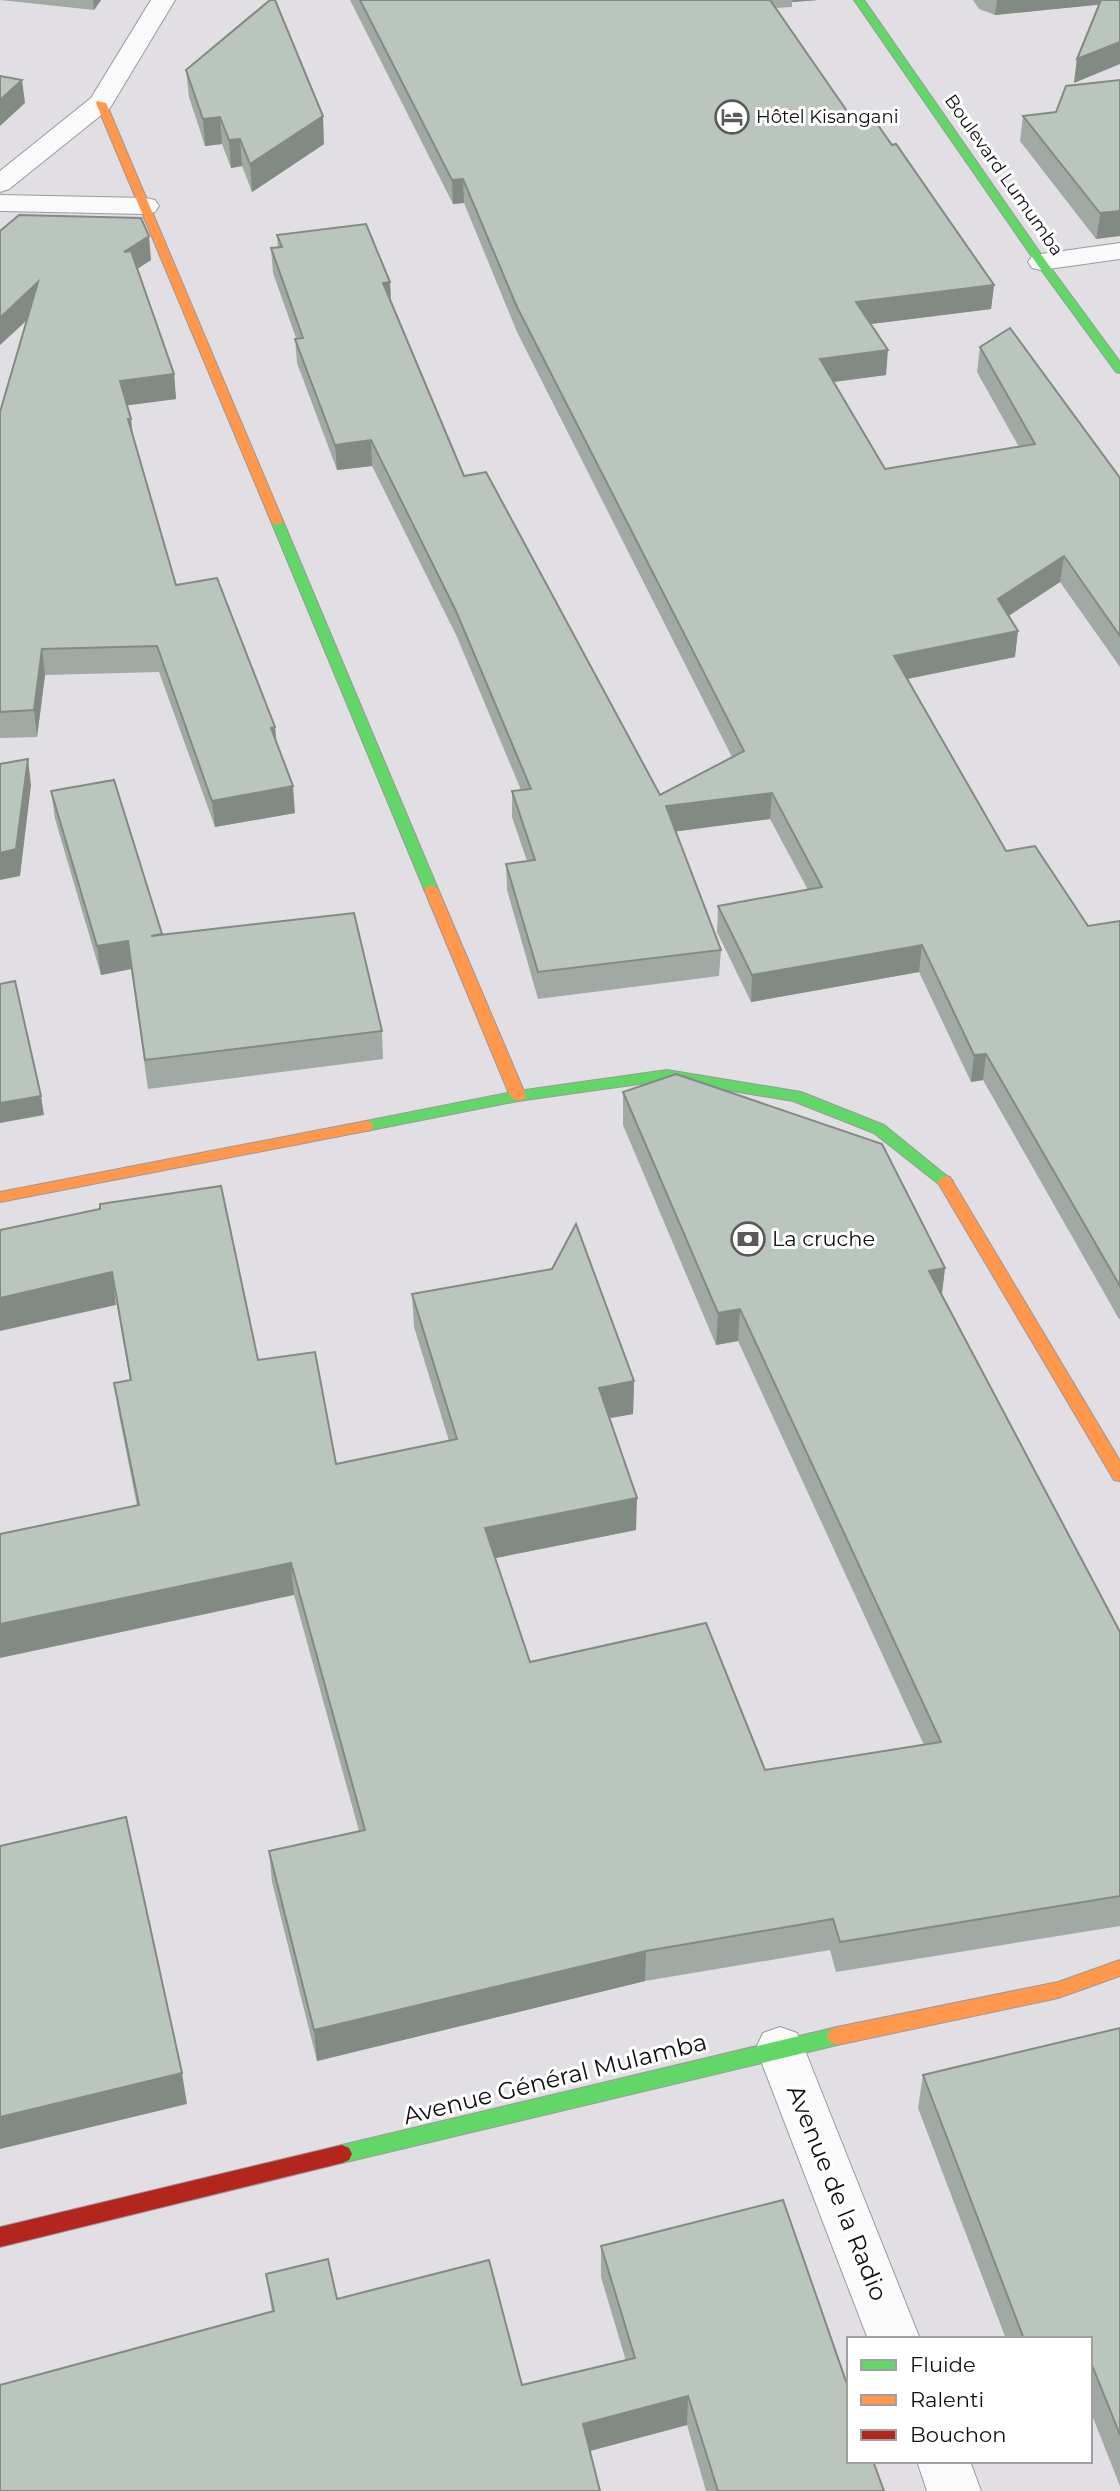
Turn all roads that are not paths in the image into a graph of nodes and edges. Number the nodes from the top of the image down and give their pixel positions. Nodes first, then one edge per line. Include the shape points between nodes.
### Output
1 (163, 0) edge
2 (859, 0) edge
3 (101, 103) junction
4 (0, 184) edge
5 (0, 203) edge
6 (146, 206) junction
7 (1120, 251) edge
8 (1041, 262) junction
9 (1120, 370) edge
10 (518, 1096) junction
11 (0, 1197) edge
12 (1120, 1475) edge
13 (1120, 1968) edge
14 (779, 2048) junction
15 (0, 2237) edge
16 (893, 2337) edge
17 (944, 2463) edge
18 (954, 2491) edge

1 - 3 street
2 - 8 street, Boulevard Lumumba
3 - 4 street
3 - 6 street
5 - 6 street
6 - 10 street
7 - 8 street
8 - 9 street, Boulevard Lumumba
10 - 11 street
10 - 12 street via 667,1075 796,1096 879,1129 949,1184
13 - 14 street, Avenue Général Mulamba via 1058,1990
14 - 15 street, Avenue Général Mulamba
14 - 16 street, Avenue de la Radio
17 - 18 street

